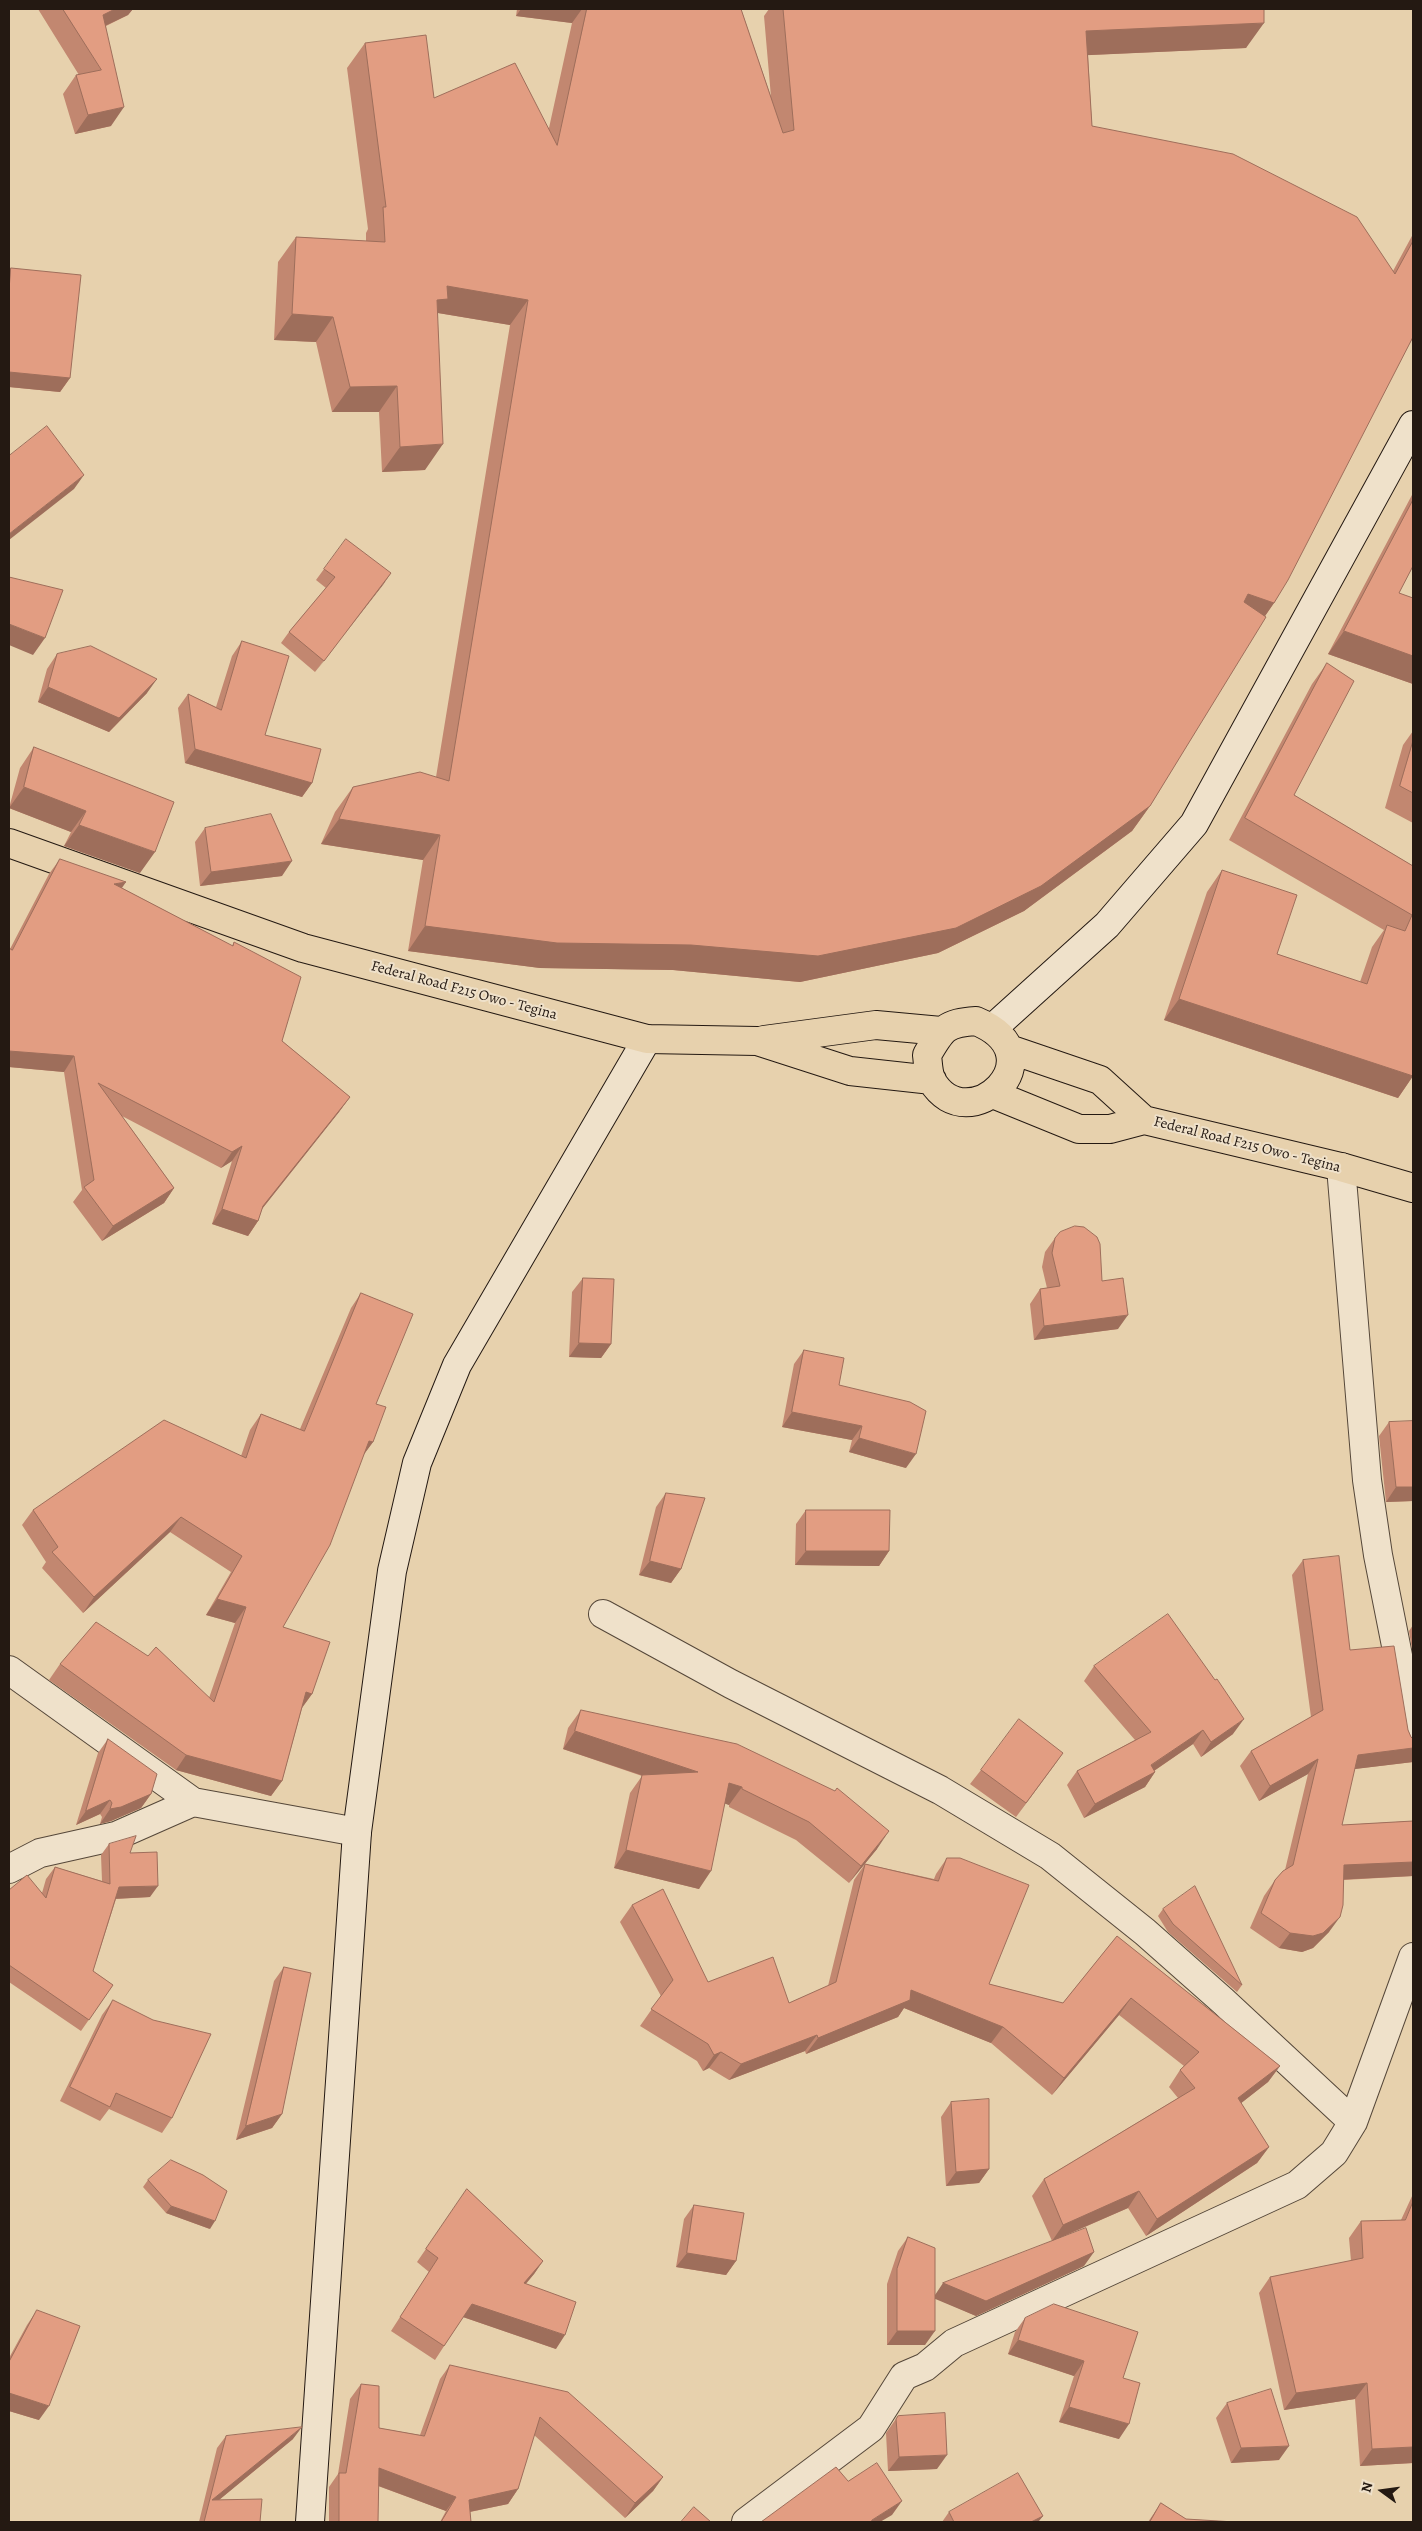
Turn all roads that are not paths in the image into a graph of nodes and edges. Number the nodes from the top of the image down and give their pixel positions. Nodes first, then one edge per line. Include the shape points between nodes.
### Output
1 (1413, 425) edge
2 (9, 843) edge
3 (941, 1031) junction
4 (647, 1039) junction
5 (1001, 1039) junction
6 (757, 1041) junction
7 (932, 1080) junction
8 (993, 1094) junction
9 (1144, 1120) junction
10 (1342, 1168) junction
11 (1413, 1188) edge
12 (603, 1614) dead end
13 (9, 1670) edge
14 (1413, 1743) edge
15 (193, 1802) junction
16 (357, 1832) junction
17 (9, 1869) edge
18 (1413, 1957) edge
19 (1352, 2122) junction
20 (310, 2522) edge
21 (746, 2522) edge

1 - 5 street via 1194,824
2 - 4 main road, Federal Road F215 Owo - Tegina via 304,948
3 - 5 main road, Federal Road F215 Owo - Tegina via 958,1022 976,1021
3 - 6 main road via 876,1025
3 - 7 main road via 927,1054
4 - 6 main road, Federal Road F215 Owo - Tegina
4 - 16 street via 457,1365 417,1463 392,1571
5 - 8 main road via 1010,1069 1004,1083
5 - 9 main road, Federal Road F215 Owo - Tegina via 1100,1080
6 - 7 main road, Federal Road F215 Owo - Tegina via 850,1071
7 - 8 main road via 948,1097 971,1103
8 - 9 main road via 1079,1129 1110,1129
9 - 10 main road, Federal Road F215 Owo - Tegina
10 - 11 main road, Federal Road F215 Owo - Tegina
10 - 14 street via 1367,1480
12 - 19 street via 731,1684 940,1790 1050,1856 1145,1932
13 - 15 street
15 - 16 street
15 - 17 street via 116,1836 40,1853
16 - 20 street
18 - 19 street
19 - 21 street via 1334,2153 1297,2185 954,2343 925,2367 904,2376 871,2428

